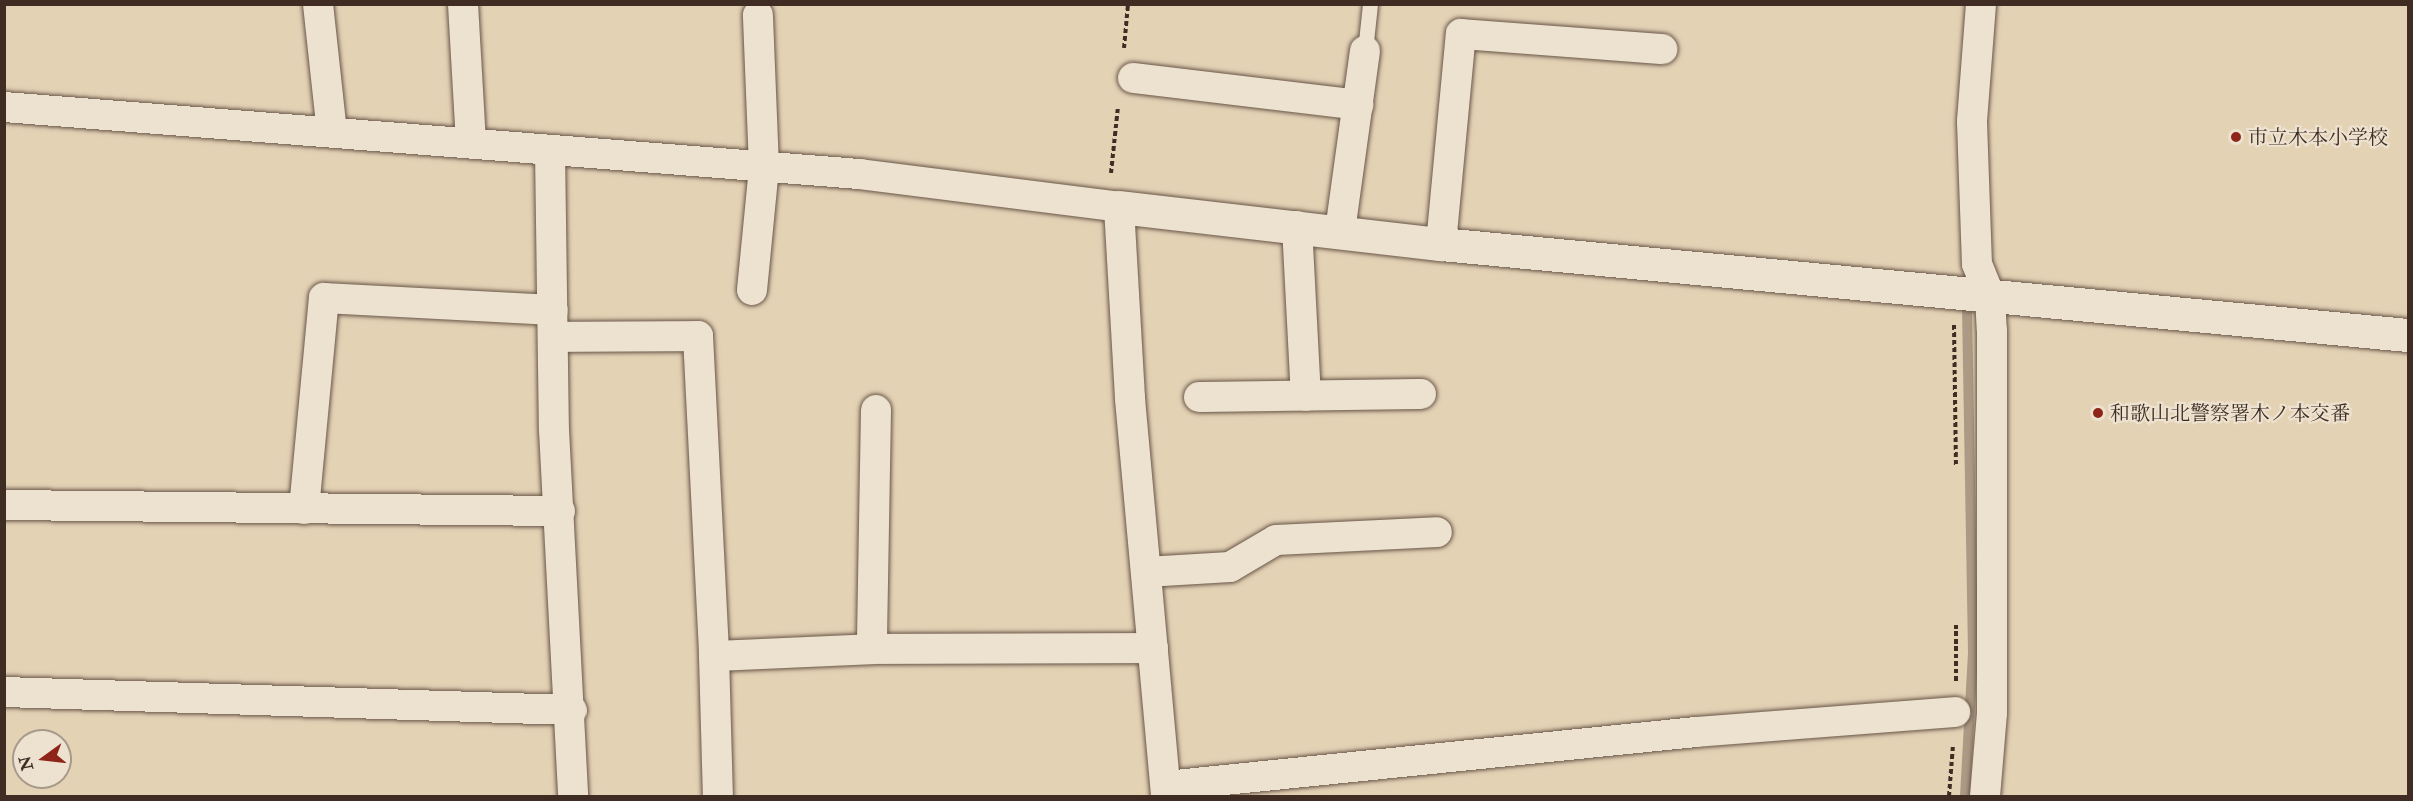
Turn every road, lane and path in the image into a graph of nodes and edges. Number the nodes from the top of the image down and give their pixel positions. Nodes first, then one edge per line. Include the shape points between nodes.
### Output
1 (318, 4) edge
2 (463, 4) edge
3 (1370, 4) edge
4 (1981, 4) edge
5 (758, 15) dead end
6 (1662, 49) dead end
7 (1365, 51) joint
8 (1133, 78) dead end
9 (1358, 105) junction
10 (4, 107) edge
11 (332, 132) junction
12 (471, 142) junction
13 (550, 150) junction
14 (764, 167) junction
15 (1119, 207) junction
16 (1297, 226) junction
17 (1340, 231) junction
18 (1441, 244) junction
19 (752, 290) dead end
20 (1970, 293) junction
21 (553, 323) junction
22 (2409, 336) edge
23 (1421, 394) dead end
24 (1199, 396) dead end
25 (1306, 396) junction
26 (876, 410) dead end
27 (1956, 470) dead end
28 (4, 505) edge
29 (304, 509) junction
30 (560, 512) junction
31 (1437, 532) dead end
32 (1146, 572) junction
33 (1956, 621) dead end
34 (1153, 648) junction
35 (872, 650) junction
36 (714, 656) junction
37 (4, 692) edge
38 (572, 710) junction
39 (1955, 712) junction
40 (1166, 791) edge
41 (573, 796) edge
42 (718, 796) edge
43 (1949, 796) edge
44 (1985, 796) edge

1 - 11 street
2 - 12 street
3 - 7 lane
4 - 20 street via 1972,122 1977,264
5 - 14 street
6 - 18 street via 1461,34
7 - 9 street
8 - 9 street
9 - 17 street
10 - 11 street
11 - 12 street
12 - 13 street
13 - 14 street
13 - 21 street
14 - 15 street
14 - 19 street
15 - 16 street
15 - 32 street
16 - 17 street
16 - 25 street
17 - 18 street
18 - 20 street
20 - 22 street
20 - 27 path
20 - 44 street via 1992,712
21 - 29 street via 324,298
21 - 30 street
21 - 36 street via 698,336
23 - 25 street
24 - 25 street
26 - 35 street
28 - 29 street
29 - 30 street
30 - 38 street
31 - 32 street via 1276,540 1230,567
32 - 34 street
33 - 39 path
34 - 35 street
34 - 40 street
35 - 36 street
36 - 42 street
37 - 38 street
38 - 41 street
39 - 40 street via 1708,731
39 - 43 path

